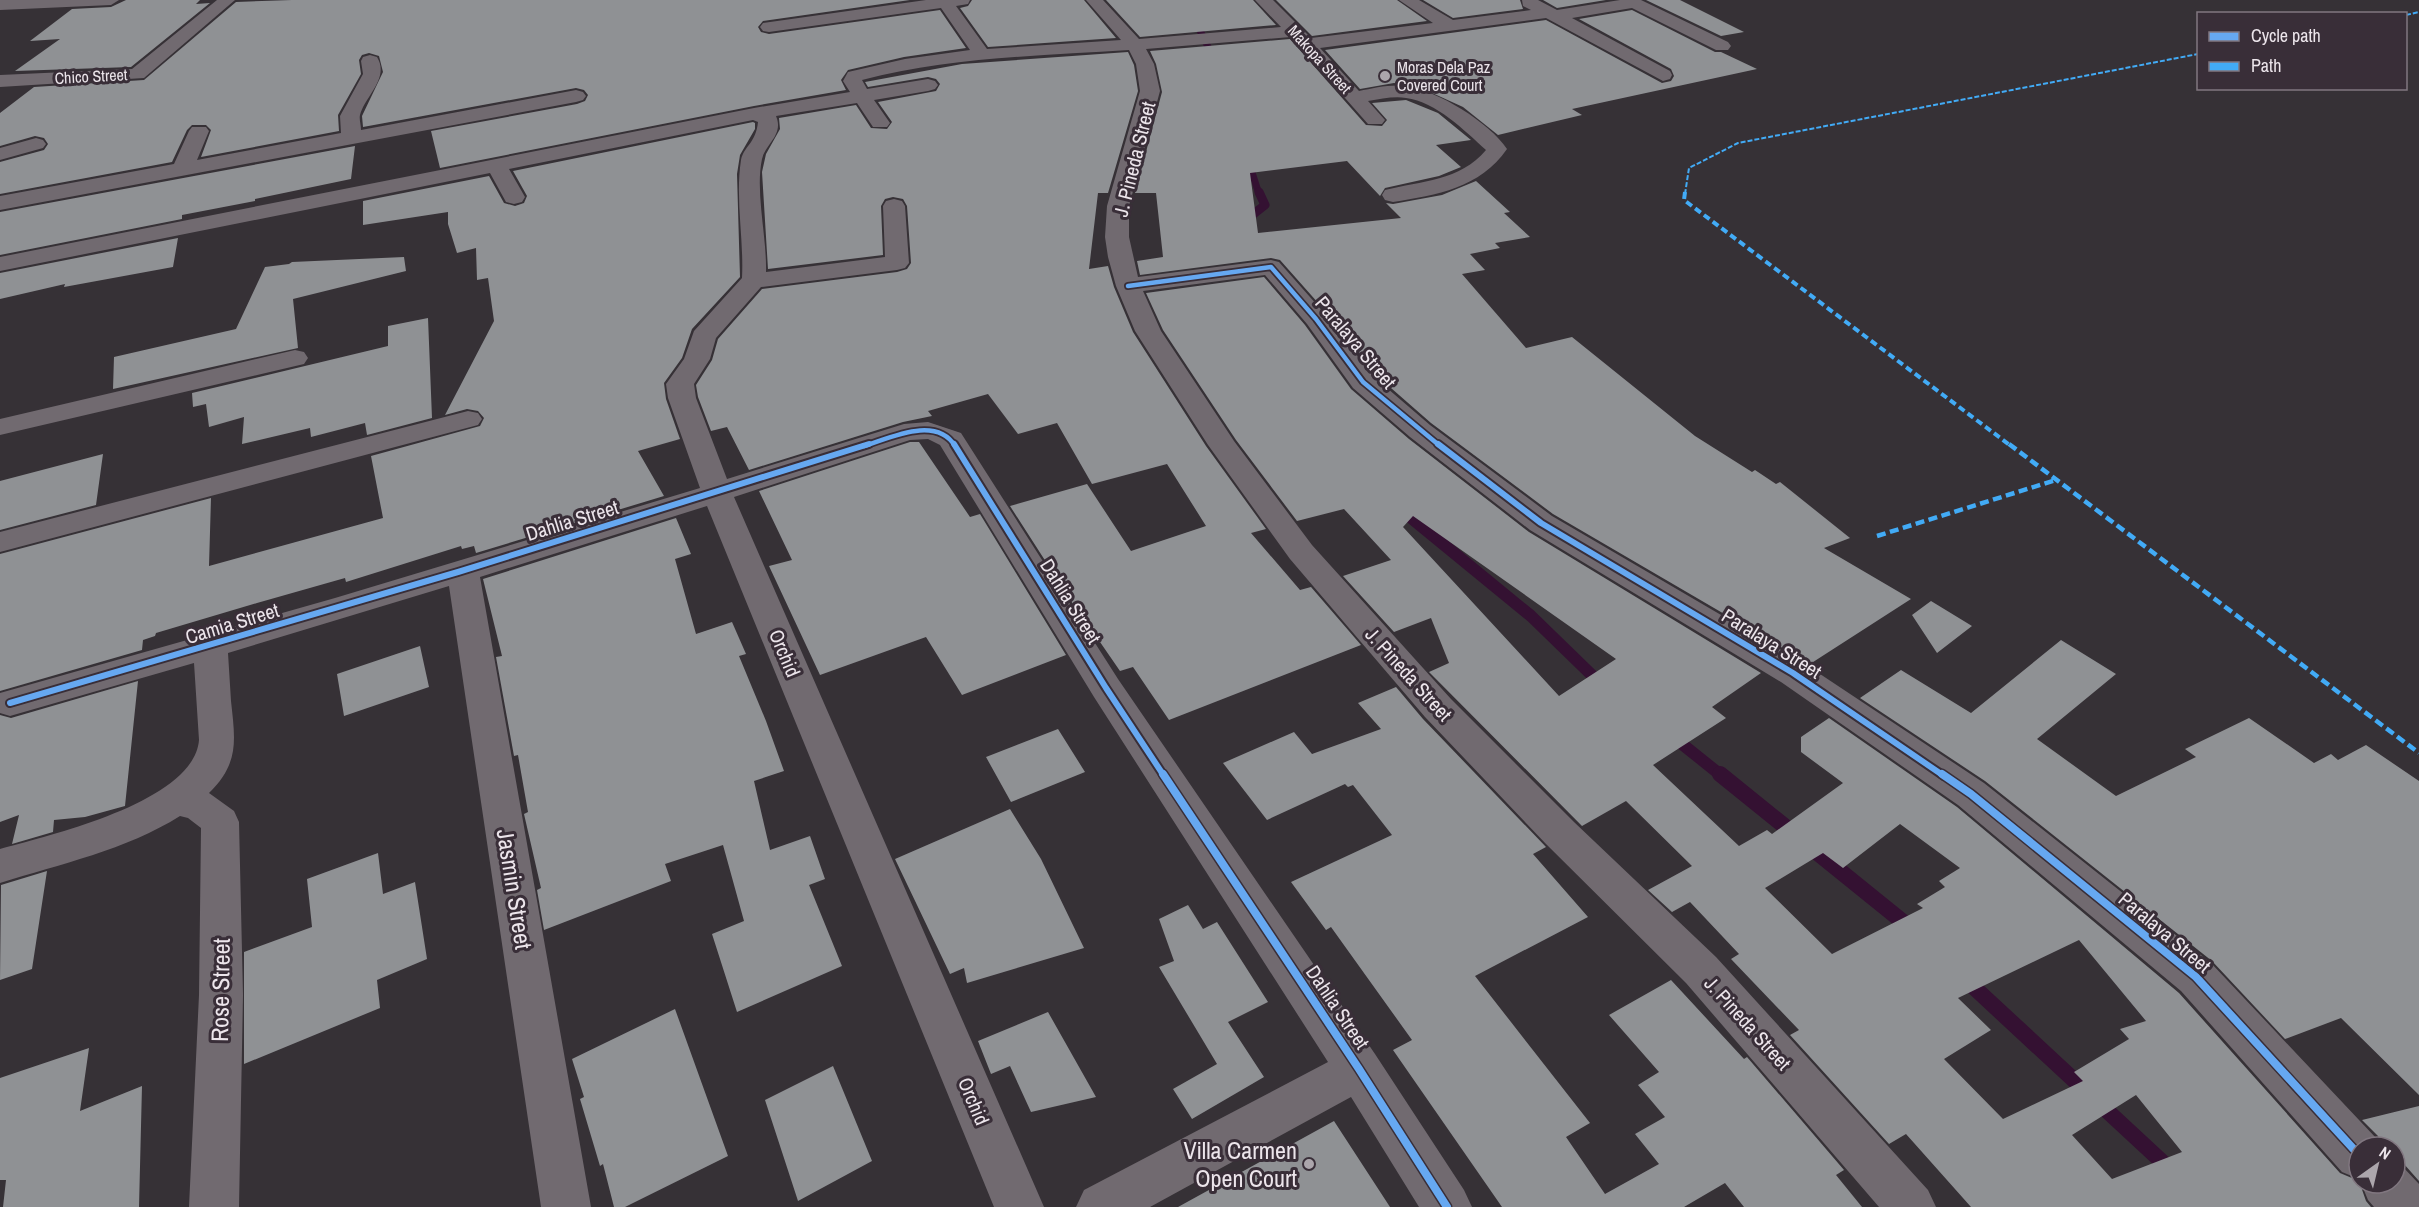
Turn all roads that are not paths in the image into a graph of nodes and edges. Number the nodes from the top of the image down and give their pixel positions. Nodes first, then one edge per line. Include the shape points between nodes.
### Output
1 (111, 0) edge
2 (227, 0) edge
3 (1094, 0) edge
4 (1263, 0) edge
5 (1407, 0) edge
6 (1525, 0) edge
7 (954, 1) edge
8 (1631, 1) edge
9 (24, 2) edge
10 (914, 3) edge
11 (0, 5) edge
12 (1551, 15) junction
13 (1451, 26) junction
14 (769, 27) dead end
15 (1301, 37) junction
16 (1136, 45) junction
17 (1722, 46) dead end
18 (982, 54) junction
19 (370, 61) dead end
20 (1663, 75) dead end
21 (0, 81) edge
22 (928, 86) dead end
23 (576, 96) dead end
24 (860, 96) junction
25 (1355, 98) junction
26 (754, 114) junction
27 (1375, 120) dead end
28 (880, 123) dead end
29 (199, 131) dead end
30 (351, 139) junction
31 (36, 144) dead end
32 (0, 154) edge
33 (495, 165) junction
34 (183, 170) junction
35 (1394, 195) dead end
36 (514, 197) dead end
37 (0, 203) edge
38 (894, 206) dead end
39 (0, 264) edge
40 (754, 281) junction
41 (1128, 286) junction
42 (295, 358) dead end
43 (468, 419) dead end
44 (0, 427) edge
45 (717, 493) junction
46 (0, 542) edge
47 (463, 570) junction
48 (211, 647) junction
49 (10, 703) dead end
50 (177, 800) junction
51 (0, 866) edge
52 (1359, 1069) junction
53 (2347, 1142) edge
54 (2396, 1195) edge
55 (214, 1207) edge
56 (567, 1207) edge
57 (1019, 1207) edge
58 (1101, 1207) edge
59 (1447, 1207) edge
60 (1911, 1207) edge
61 (2407, 1207) edge

1 - 9 street
2 - 21 street, Chico Street via 138,74
3 - 16 street, J. Pineda Street
4 - 15 street, Makopa Street
5 - 13 street
6 - 12 street
7 - 10 street
7 - 18 street
8 - 12 street
8 - 17 street
9 - 11 street
10 - 14 street
12 - 13 street
12 - 20 street
13 - 15 street
15 - 16 street
15 - 25 street, Makopa Street
16 - 18 street
16 - 41 street, J. Pineda Street via 1150,74 1150,91 1118,206 1117,237
18 - 24 street via 855,76 852,81
19 - 30 street via 372,74 350,116
22 - 24 street
23 - 30 street
24 - 26 street
24 - 28 street
25 - 27 street, Makopa Street
25 - 35 street via 1405,91 1422,95 1497,149 1490,160 1449,186
26 - 33 street
26 - 40 street via 768,119 769,128 752,157
29 - 34 street
30 - 34 street
31 - 32 street
33 - 36 street
33 - 39 street
34 - 37 street
38 - 40 street via 897,263
40 - 45 street, Orchid via 703,336 697,359 680,384
41 - 53 street, Paralaya Street via 1271,267 1364,382 1420,431 1541,524 1793,674 1971,794 2196,977
41 - 60 street, J. Pineda Street via 1148,331 1179,381 1301,552 1437,708 1701,970
42 - 44 street
43 - 46 street
45 - 47 street, Dahlia Street
45 - 52 street, Dahlia Street via 904,433 924,429 951,439 1106,688
45 - 57 street, Orchid
47 - 48 street, Camia Street
47 - 56 street, Jasmin Street
48 - 49 street, Camia Street
48 - 50 street via 218,731 215,753 206,774
50 - 51 street via 116,829
50 - 55 street, Rose Street via 199,805 220,822 221,995
52 - 58 street
52 - 59 street, Dahlia Street
54 - 61 street

